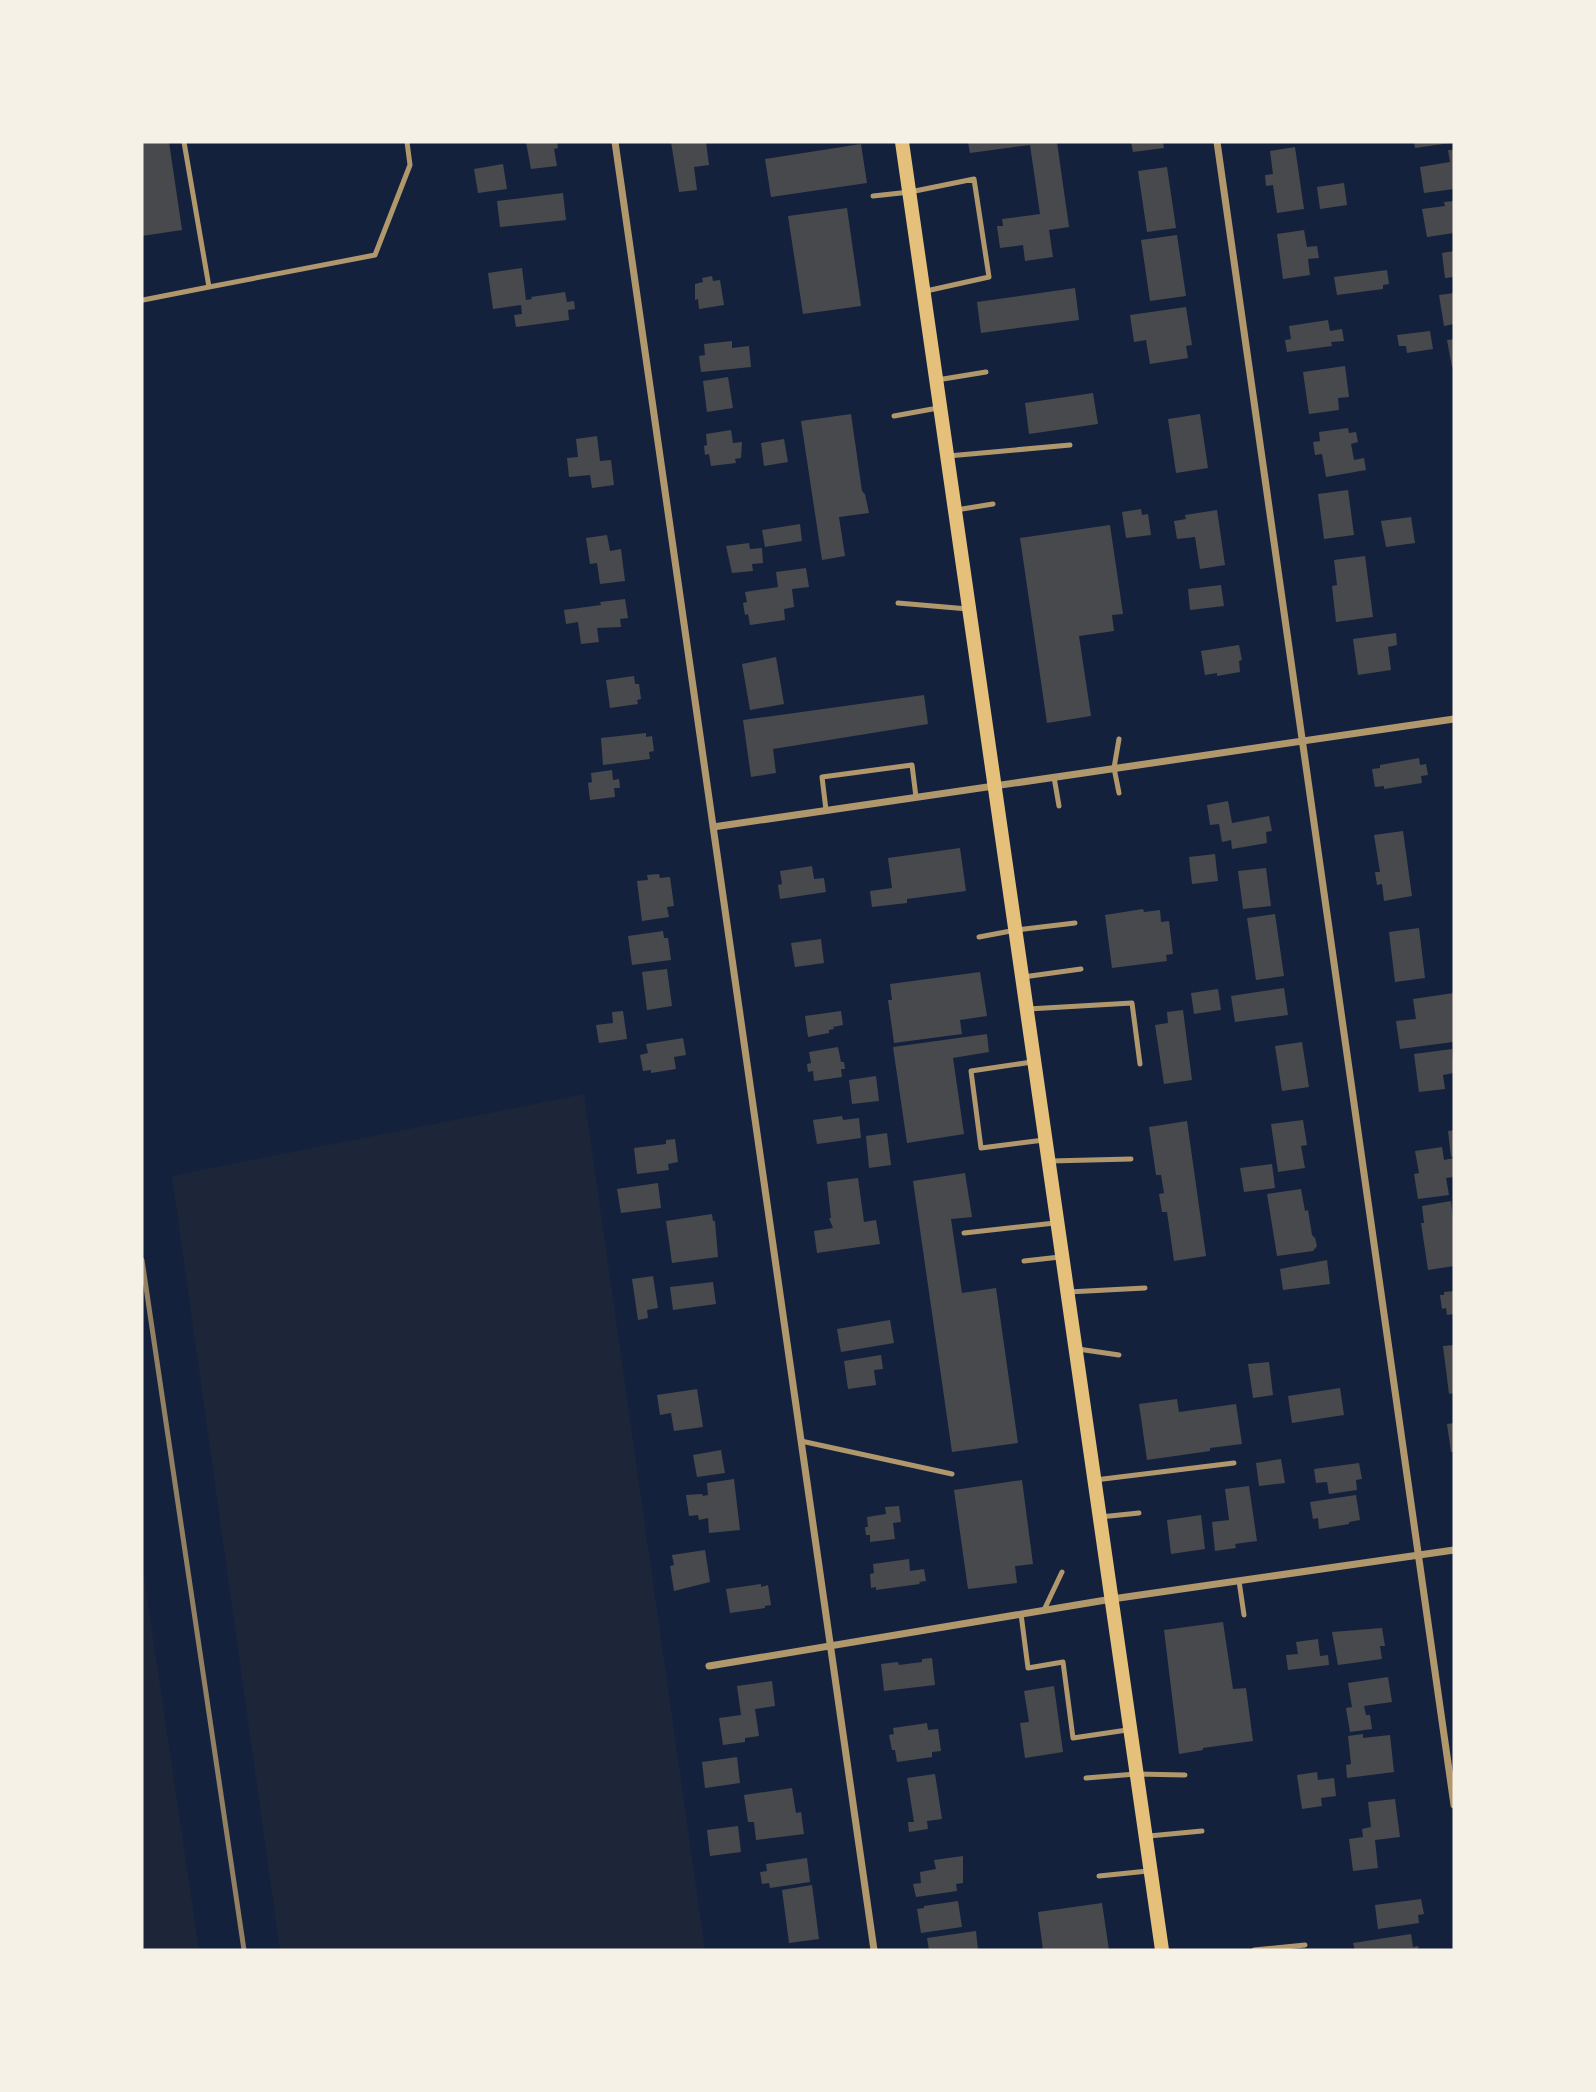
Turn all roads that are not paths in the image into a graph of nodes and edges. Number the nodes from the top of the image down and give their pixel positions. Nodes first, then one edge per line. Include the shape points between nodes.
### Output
1 (184, 142) edge
2 (407, 142) edge
3 (615, 142) edge
4 (902, 142) edge
5 (1217, 142) edge
6 (910, 192) junction
7 (873, 196) dead end
8 (209, 287) junction
9 (924, 292) junction
10 (143, 300) edge
11 (986, 372) dead end
12 (937, 380) junction
13 (941, 408) junction
14 (894, 416) dead end
15 (1070, 445) dead end
16 (948, 456) junction
17 (993, 504) dead end
18 (956, 510) junction
19 (898, 603) dead end
20 (970, 609) junction
21 (1454, 719) edge
22 (1119, 739) dead end
23 (1302, 741) junction
24 (1114, 768) junction
25 (1054, 776) junction
26 (996, 785) junction
27 (1119, 793) dead end
28 (916, 797) junction
29 (1059, 806) dead end
30 (826, 810) junction
31 (713, 827) junction
32 (1075, 923) dead end
33 (1016, 930) junction
34 (979, 937) dead end
35 (1081, 969) dead end
36 (1023, 977) junction
37 (1028, 1009) junction
38 (1035, 1062) junction
39 (1140, 1064) dead end
40 (1046, 1139) junction
41 (1131, 1159) dead end
42 (1049, 1161) junction
43 (1058, 1223) junction
44 (964, 1233) dead end
45 (1063, 1256) junction
46 (1024, 1261) dead end
47 (1145, 1289) dead end
48 (1068, 1292) junction
49 (1076, 1349) junction
50 (1119, 1355) dead end
51 (801, 1441) junction
52 (1234, 1463) dead end
53 (952, 1474) dead end
54 (1095, 1480) junction
55 (1139, 1513) dead end
56 (1100, 1517) junction
57 (1454, 1550) edge
58 (1419, 1555) junction
59 (1062, 1572) dead end
60 (1239, 1581) junction
61 (1112, 1599) junction
62 (1044, 1610) junction
63 (1021, 1614) junction
64 (1244, 1615) dead end
65 (830, 1644) junction
66 (709, 1666) dead end
67 (1130, 1730) junction
68 (1136, 1774) junction
69 (1185, 1775) dead end
70 (1086, 1778) dead end
71 (1454, 1805) edge
72 (1202, 1832) dead end
73 (1145, 1836) junction
74 (1150, 1871) junction
75 (1099, 1876) dead end
76 (1305, 1945) dead end
77 (874, 1950) edge
78 (1161, 1950) edge
79 (1254, 1950) edge

1 - 8 lane
2 - 8 lane via 411,165 375,255
3 - 31 street
4 - 6 main road
5 - 23 street
6 - 7 lane
6 - 9 main road
6 - 9 lane via 974,180 989,277
8 - 10 lane
9 - 12 main road
11 - 12 lane
12 - 13 main road
13 - 14 lane
13 - 16 main road
15 - 16 lane
16 - 18 main road
17 - 18 lane
18 - 20 main road
19 - 20 lane
20 - 26 main road
21 - 23 street
22 - 24 lane
23 - 24 street
23 - 58 street
24 - 25 street
24 - 27 lane
25 - 26 street
25 - 29 lane
26 - 28 street
26 - 33 main road
28 - 30 street
28 - 30 lane via 912,765 822,776
30 - 31 street
31 - 51 street
32 - 33 lane
33 - 34 lane
33 - 36 main road
35 - 36 lane
36 - 37 main road
37 - 38 main road
37 - 39 lane via 1132,1003
38 - 40 main road
38 - 40 lane via 971,1070 981,1148
40 - 42 main road
41 - 42 lane
42 - 43 main road
43 - 44 lane
43 - 45 main road
45 - 46 lane
45 - 48 main road
47 - 48 lane
48 - 49 main road
49 - 50 lane
49 - 54 main road
51 - 53 lane
51 - 65 street
52 - 54 lane
54 - 56 main road
55 - 56 lane
56 - 61 main road
57 - 58 street
58 - 60 street
58 - 71 street
59 - 62 lane
60 - 61 street
60 - 64 lane
61 - 62 street
61 - 67 main road
62 - 63 street
63 - 65 street
63 - 67 lane via 1028,1668 1063,1662 1073,1738
65 - 66 street
65 - 77 street
67 - 68 main road
68 - 69 lane
68 - 70 lane
68 - 73 main road
72 - 73 lane
73 - 74 main road
74 - 75 lane
74 - 78 main road
76 - 79 lane

